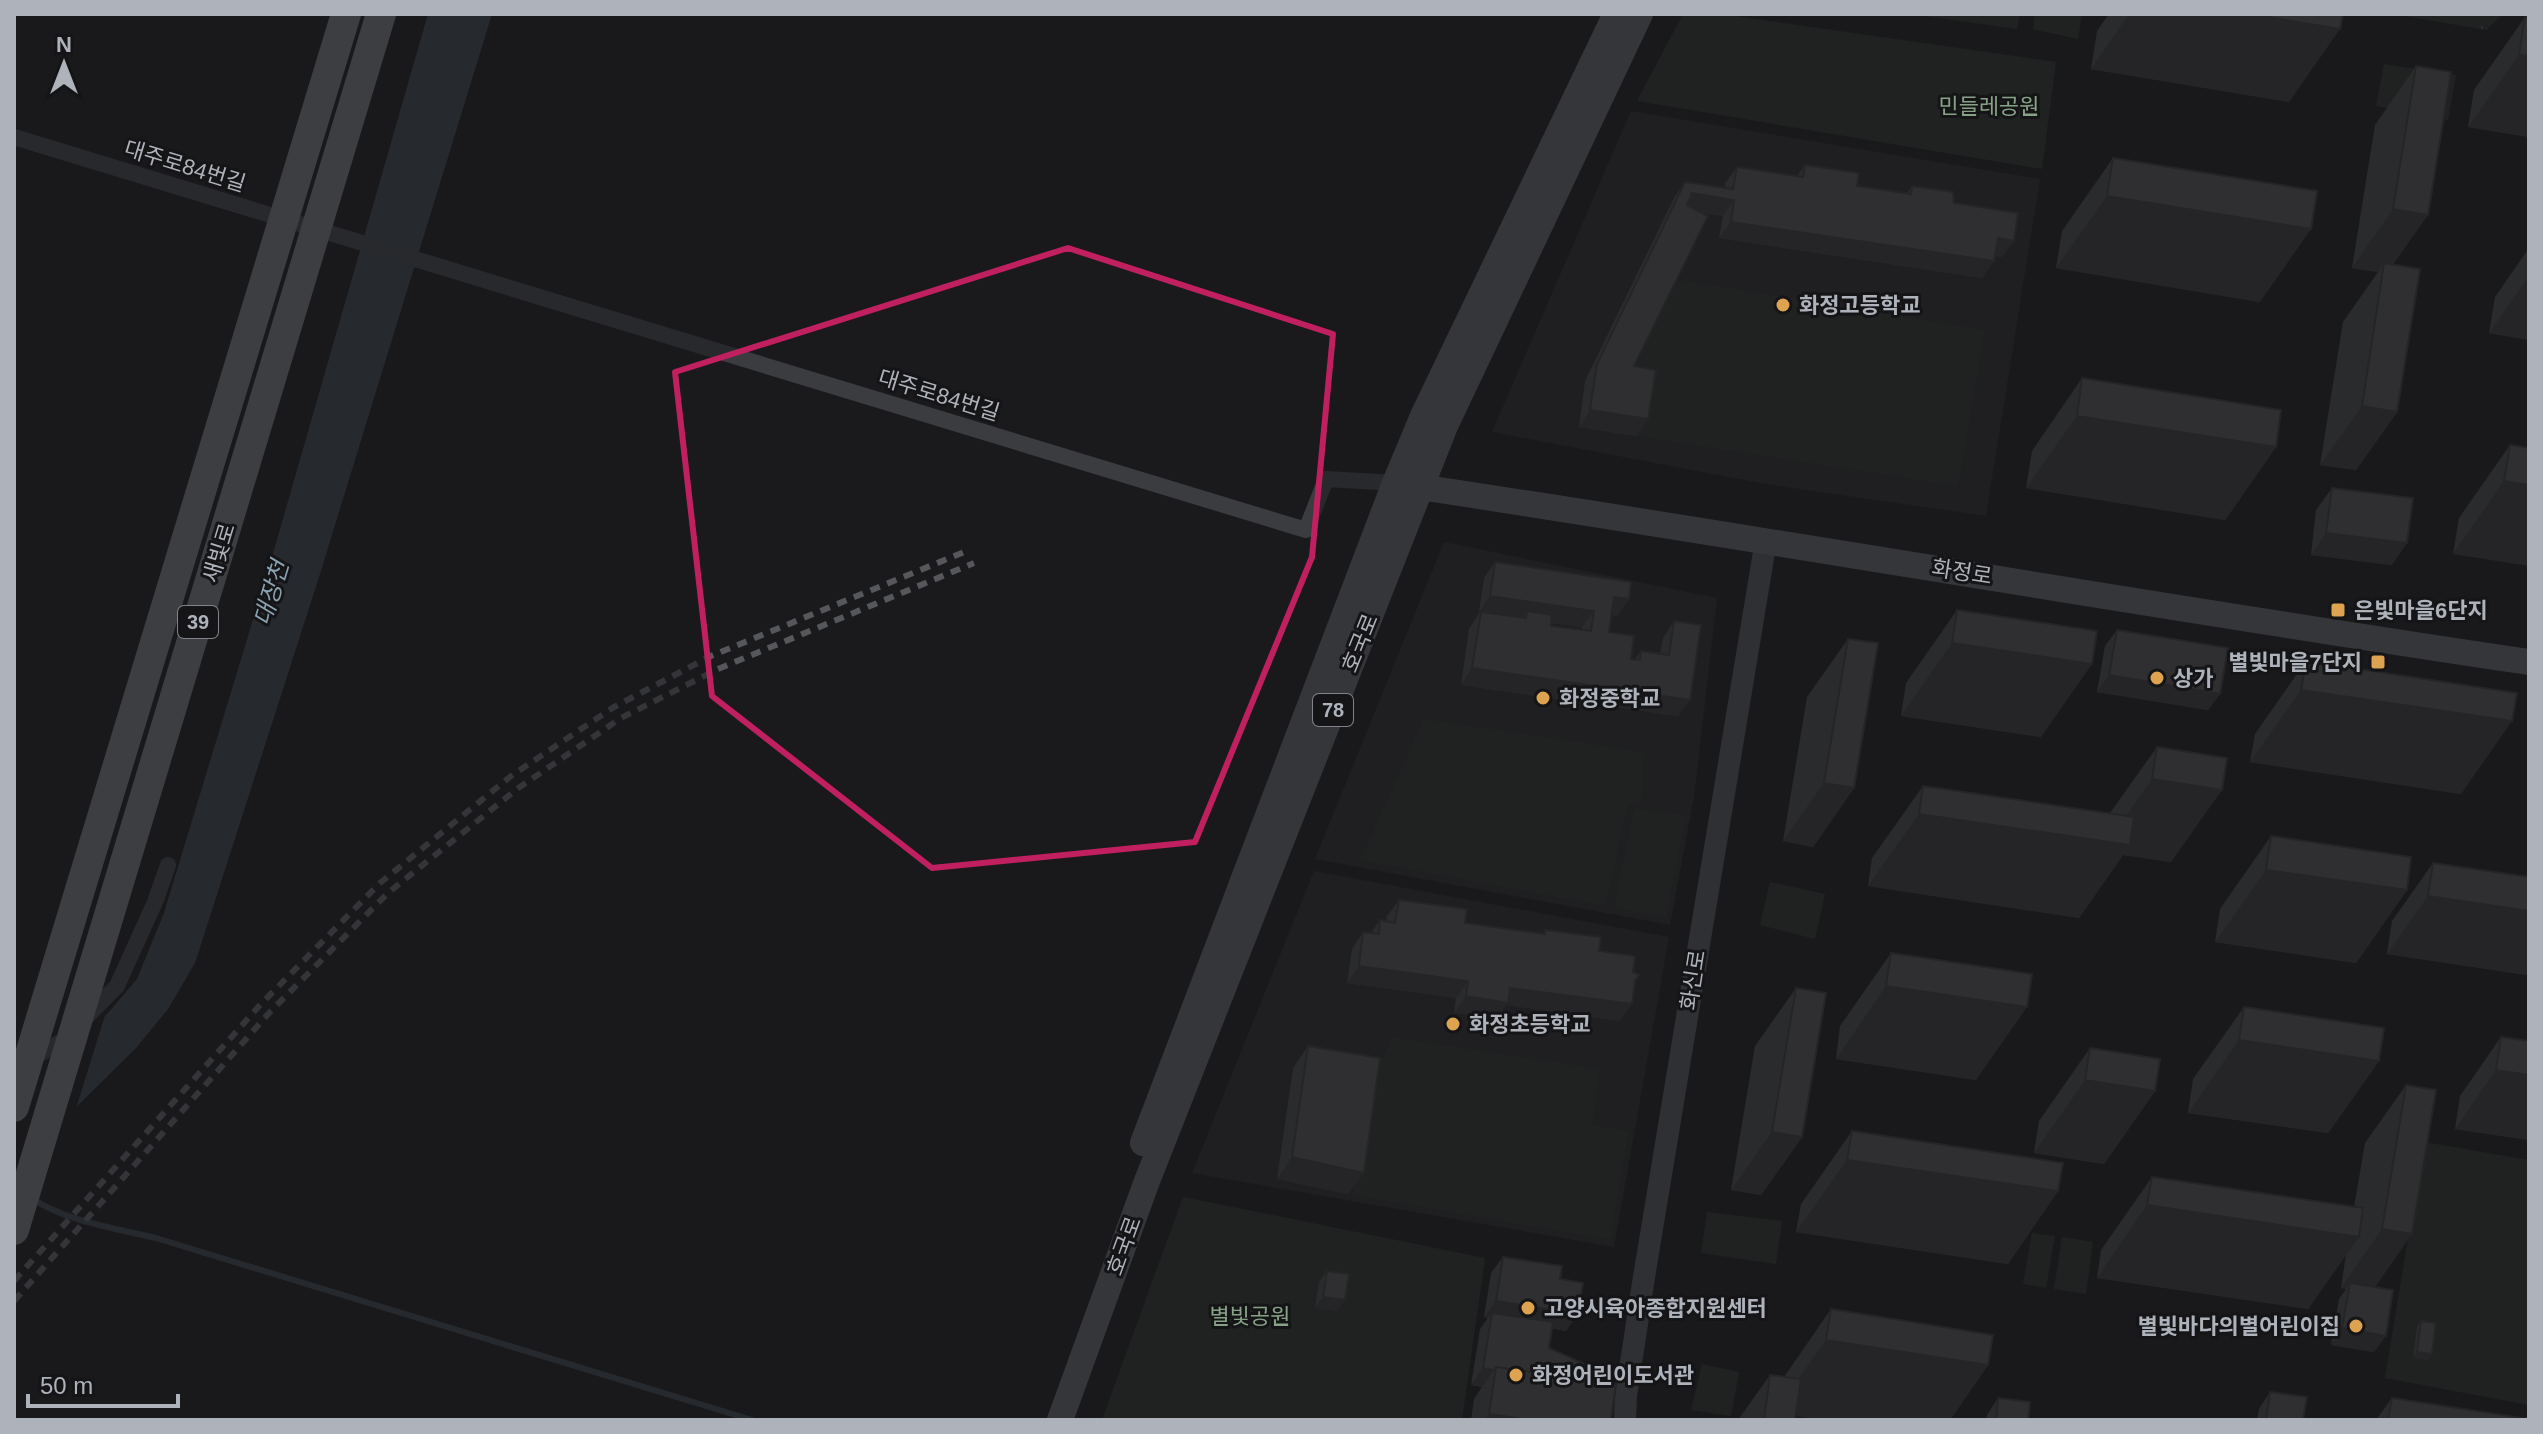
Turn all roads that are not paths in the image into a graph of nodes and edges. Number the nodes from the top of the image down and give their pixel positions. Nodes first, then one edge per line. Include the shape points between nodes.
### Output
1 (346, 14) edge
2 (381, 14) edge
3 (1616, 14) edge
4 (1640, 14) edge
5 (14, 137) edge
6 (1395, 483) junction
7 (1422, 487) junction
8 (1766, 540) junction
9 (2529, 662) edge
10 (168, 865) dead end
11 (14, 1069) edge
12 (14, 1107) edge
13 (14, 1230) edge
14 (1041, 1420) edge
15 (1060, 1420) edge
16 (1625, 1420) edge

1 - 12 highway, 새빛로 / 39, bridge
2 - 13 highway, 새빛로 / 39, bridge
3 - 6 main road, 호국로 / 78
4 - 7 main road, 호국로 / 78 via 1445,426
5 - 6 street, 대주로84번길 via 1306,530 1326,479
6 - 7 main road, 화정로
6 - 14 main road, 호국로 / 78
7 - 8 main road, 화정로
7 - 15 main road, 호국로 / 78 via 1147,1181
8 - 9 main road, 화정로 via 2252,622
8 - 16 main road, 화신로
10 - 11 street via 117,986 64,1040

